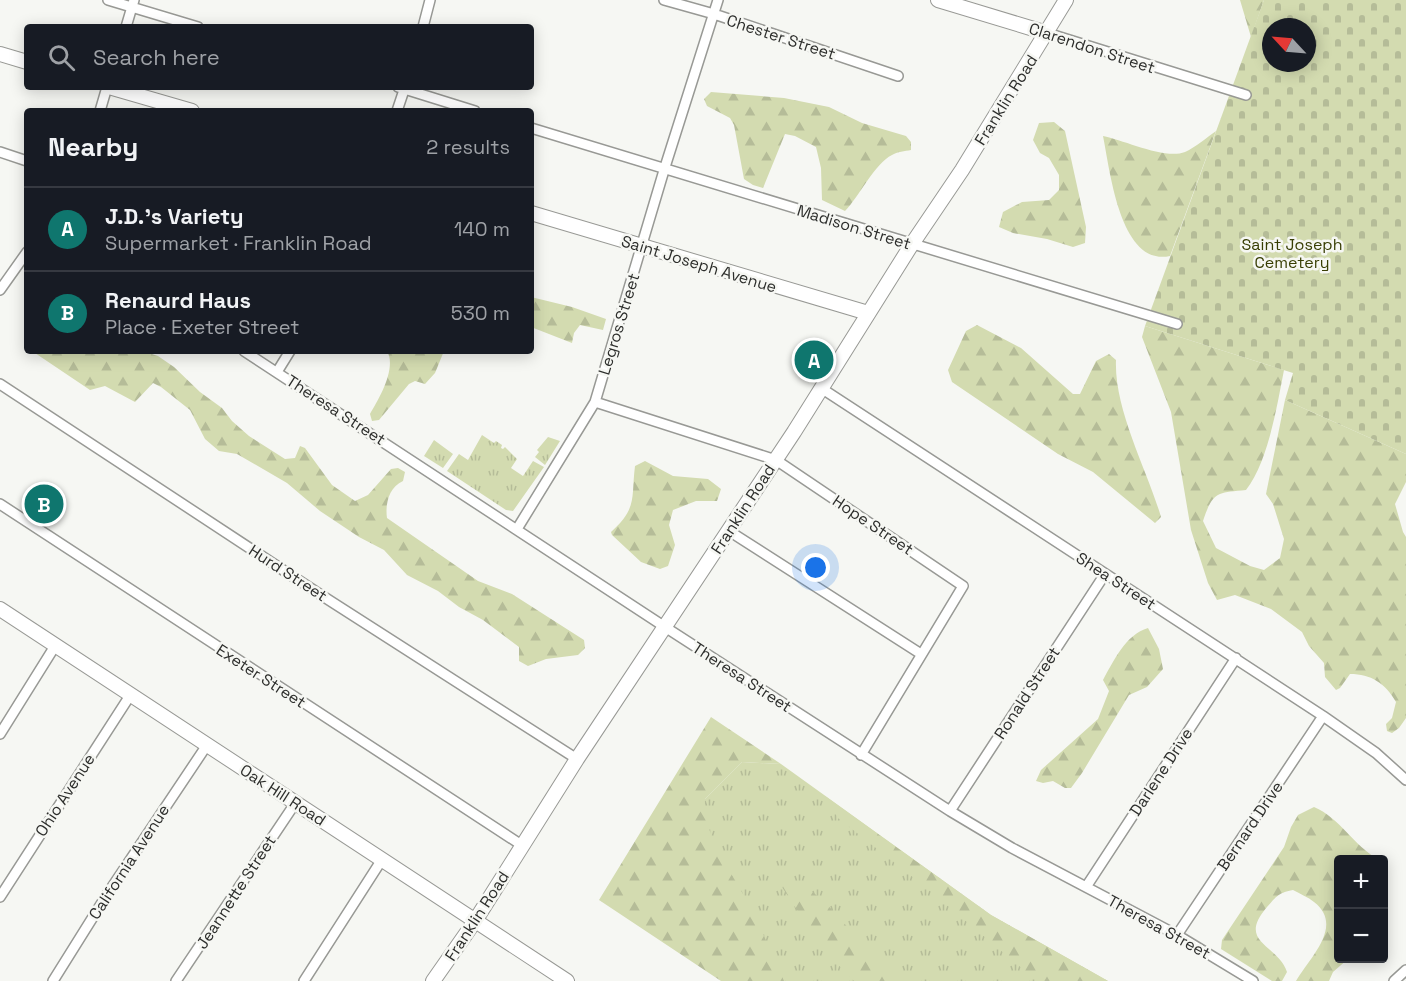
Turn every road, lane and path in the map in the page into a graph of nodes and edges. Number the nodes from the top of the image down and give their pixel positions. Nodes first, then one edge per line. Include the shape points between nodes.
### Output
1 (108, 0) edge
2 (430, 0) edge
3 (664, 0) edge
4 (718, 0) edge
5 (938, 0) edge
6 (1066, 0) edge
7 (133, 3) edge
8 (714, 14) junction
9 (127, 24) edge
10 (190, 24) edge
11 (424, 24) edge
12 (1047, 33) junction
13 (0, 54) edge
14 (24, 61) edge
15 (898, 76) dead end
16 (107, 90) edge
17 (118, 90) edge
18 (402, 90) edge
19 (408, 90) edge
20 (1246, 95) dead end
21 (101, 108) edge
22 (182, 108) edge
23 (398, 108) edge
24 (465, 108) edge
25 (534, 129) edge
26 (0, 152) edge
27 (24, 160) edge
28 (665, 167) junction
29 (534, 214) edge
30 (912, 244) junction
31 (643, 247) junction
32 (24, 256) edge
33 (0, 290) edge
34 (868, 313) junction
35 (1178, 324) dead end
36 (249, 354) edge
37 (288, 354) edge
38 (277, 372) junction
39 (0, 384) edge
40 (821, 388) junction
41 (595, 402) junction
42 (776, 460) junction
43 (0, 504) edge
44 (517, 530) junction
45 (729, 531) junction
46 (1105, 574) junction
47 (0, 609) edge
48 (665, 627) junction
49 (55, 646) junction
50 (921, 654) junction
51 (1236, 658) junction
52 (131, 694) junction
53 (1323, 716) junction
54 (0, 734) edge
55 (207, 745) junction
56 (861, 755) junction
57 (577, 759) junction
58 (1406, 780) edge
59 (296, 802) junction
60 (950, 811) junction
61 (523, 846) junction
62 (381, 861) junction
63 (1086, 887) junction
64 (0, 897) edge
65 (475, 921) junction
66 (1177, 935) junction
67 (1406, 970) edge
68 (53, 981) edge
69 (176, 981) edge
70 (304, 981) edge
71 (433, 981) edge
72 (567, 981) edge
73 (1253, 981) edge
74 (1394, 981) edge

1 - 7 street
2 - 11 street
3 - 8 street, Chester Street
4 - 8 street, Legros Street
5 - 12 street, Clarendon Street
6 - 12 street, Franklin Road
7 - 9 street
7 - 10 street
8 - 15 street, Chester Street
8 - 28 street, Legros Street
12 - 20 street, Clarendon Street
12 - 30 street, Franklin Road
13 - 14 street
16 - 21 street
17 - 22 street
18 - 23 street
19 - 24 street
25 - 28 street, Madison Street
26 - 27 street
28 - 30 street, Madison Street
28 - 31 street, Legros Street
29 - 31 street, Saint Joseph Avenue
30 - 34 street, Franklin Road
30 - 35 street, Madison Street
31 - 34 street, Saint Joseph Avenue
31 - 41 street, Legros Street
32 - 33 street
34 - 40 street, Franklin Road
36 - 38 street, Theresa Street
37 - 38 street
38 - 44 street, Theresa Street
39 - 57 street, Hurd Street
40 - 42 street, Franklin Road
40 - 46 street, Shea Street
41 - 42 street, Hope Street
41 - 44 street, Legros Street
42 - 45 street, Franklin Road
42 - 50 street, Hope Street via 963,586
43 - 61 street, Exeter Street
44 - 48 street, Theresa Street
45 - 48 street, Franklin Road
45 - 50 street
46 - 51 street, Shea Street
46 - 60 street, Ronald Street
47 - 49 street, Oak Hill Road
48 - 56 street, Theresa Street
48 - 57 street, Franklin Road
49 - 52 street, Oak Hill Road
49 - 54 street
50 - 56 street, Hope Street
51 - 53 street, Shea Street
51 - 63 street, Darlene Drive
52 - 55 street, Oak Hill Road
52 - 64 street, Ohio Avenue
53 - 58 street, Shea Street via 1376,753
53 - 66 street, Bernard Drive
55 - 59 street, Oak Hill Road
55 - 68 street, California Avenue
56 - 60 street, Theresa Street
57 - 61 street, Franklin Road
59 - 62 street, Oak Hill Road
59 - 69 street, Jeannette Street
60 - 63 street, Theresa Street
61 - 65 street, Franklin Road
62 - 65 street, Oak Hill Road
62 - 70 street
63 - 66 street, Theresa Street
65 - 71 street, Franklin Road
65 - 72 street, Oak Hill Road
66 - 73 street, Theresa Street
67 - 74 street

